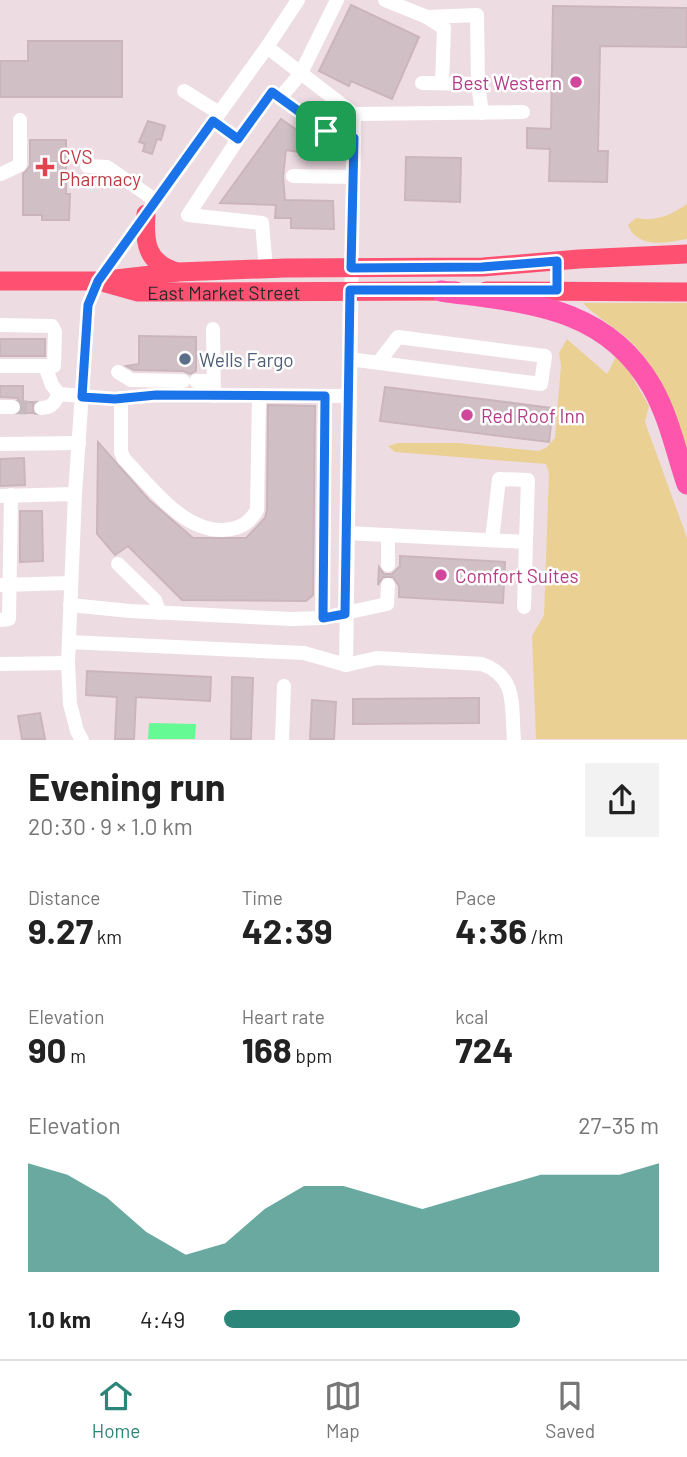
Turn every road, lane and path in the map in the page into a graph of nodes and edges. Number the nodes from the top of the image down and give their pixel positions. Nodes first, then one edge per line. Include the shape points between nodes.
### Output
1 (298, 0) edge
2 (337, 0) edge
3 (385, 0) edge
4 (427, 17) junction
5 (267, 47) junction
6 (301, 73) junction
7 (422, 83) dead end
8 (442, 83) junction
9 (478, 84) junction
10 (184, 91) dead end
11 (280, 98) junction
12 (523, 112) dead end
13 (482, 113) junction
14 (354, 114) junction
15 (216, 117) junction
16 (20, 120) dead end
17 (354, 138) junction
18 (238, 139) junction
19 (87, 166) dead end
20 (1, 174) edge
21 (293, 176) dead end
22 (353, 177) junction
23 (150, 207) junction
24 (687, 254) edge
25 (557, 261) junction
26 (351, 268) junction
27 (266, 269) junction
28 (178, 272) junction
29 (0, 281) edge
30 (98, 281) junction
31 (350, 290) junction
32 (557, 290) junction
33 (441, 291) junction
34 (687, 292) edge
35 (0, 325) edge
36 (213, 329) dead end
37 (349, 359) junction
38 (378, 363) junction
39 (0, 366) edge
40 (45, 366) junction
41 (118, 372) dead end
42 (214, 388) junction
43 (59, 394) junction
44 (259, 396) junction
45 (325, 396) junction
46 (348, 396) junction
47 (82, 397) junction
48 (121, 398) junction
49 (41, 408) tunnel mouth
50 (79, 443) junction
51 (0, 444) edge
52 (687, 484) edge
53 (75, 494) junction
54 (5, 496) edge
55 (346, 533) junction
56 (388, 535) junction
57 (5, 538) edge
58 (492, 540) junction
59 (526, 542) junction
60 (118, 565) dead end
61 (388, 565) dead end
62 (71, 583) junction
63 (5, 585) edge
64 (388, 585) dead end
65 (70, 605) junction
66 (524, 607) dead end
67 (160, 613) junction
68 (345, 614) junction
69 (323, 618) junction
70 (0, 620) edge
71 (69, 642) junction
72 (68, 663) junction
73 (0, 664) edge
74 (346, 665) junction
75 (284, 686) dead end
76 (82, 740) edge
77 (282, 740) edge
78 (514, 740) edge

1 - 5 street
2 - 6 street
3 - 4 street
4 - 8 street via 444,29
4 - 9 street via 477,15
5 - 6 street
5 - 15 street
6 - 11 street
6 - 14 street
7 - 8 street
8 - 9 street
9 - 13 street
10 - 15 street
11 - 17 street via 326,131
11 - 18 street via 272,92
12 - 13 street
13 - 14 street
14 - 17 street
15 - 18 street
15 - 23 street
16 - 20 street via 20,165
17 - 22 street
18 - 27 street via 188,215 262,223
19 - 23 street via 107,167 128,180
21 - 22 street
22 - 26 street
23 - 28 main road via 148,250 164,268
23 - 30 street
24 - 25 main road, East Market Street
25 - 26 main road, East Market Street
25 - 32 street
26 - 27 main road, East Market Street
26 - 31 street
27 - 28 main road, East Market Street
28 - 30 main road, East Market Street
29 - 30 main road, East Market Street
30 - 31 main road, East Market Street via 138,292
30 - 47 street via 88,305
31 - 33 main road, East Market Street
31 - 37 street
32 - 33 main road, East Market Street
32 - 34 main road, East Market Street
33 - 52 highway via 545,307 589,323 608,336 653,389
35 - 40 street via 52,326 54,366
36 - 42 street
37 - 38 street
37 - 46 street
38 - 38 street via 541,384 545,356 398,337
39 - 40 street
40 - 43 street
41 - 42 street via 131,380 189,381
42 - 44 street
42 - 48 street
43 - 47 street
43 - 49 street via 54,404
44 - 45 street
44 - 48 street via 257,510 252,520 232,530 201,526 177,512 124,459
45 - 46 street
45 - 69 street
46 - 55 street
47 - 48 street
47 - 50 street
50 - 51 street
50 - 53 street
53 - 54 street
53 - 62 street
54 - 57 street
55 - 56 street
55 - 68 street
56 - 58 street
56 - 61 street
57 - 63 street
58 - 59 street
58 - 59 street via 499,479 528,481
59 - 66 street
60 - 67 street via 155,600
62 - 63 street
62 - 65 street
63 - 70 street via 9,620
64 - 68 street via 387,604
65 - 67 street
65 - 71 street
67 - 69 street
68 - 69 street
68 - 74 street
71 - 72 street
71 - 74 street via 304,653
72 - 73 street
72 - 76 street via 69,704
74 - 78 street via 377,658 493,668 510,687
75 - 77 street

